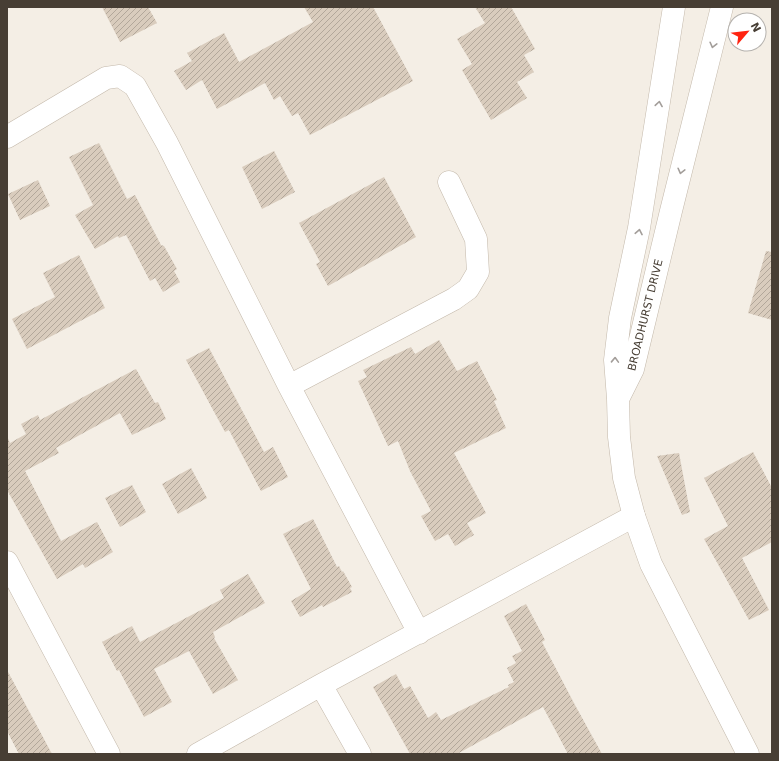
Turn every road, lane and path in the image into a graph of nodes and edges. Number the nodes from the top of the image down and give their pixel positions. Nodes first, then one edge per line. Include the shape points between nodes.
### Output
1 (674, 7) edge
2 (722, 7) edge
3 (7, 137) edge
4 (449, 182) dead end
5 (289, 386) junction
6 (618, 399) junction
7 (634, 516) junction
8 (7, 562) edge
9 (419, 633) junction
10 (321, 685) junction
11 (109, 754) edge
12 (198, 754) edge
13 (360, 754) edge
14 (748, 754) edge

6 -> 1 street, BROADHURST DRIVE via 615,360 619,325 640,228
2 -> 6 street, BROADHURST DRIVE via 633,369
3 - 5 street via 106,78 120,76 135,86
4 - 5 street via 476,239 478,272 468,289 454,299
5 - 9 street
6 - 7 street via 624,478
7 - 9 street
7 - 14 street via 651,564
8 - 11 street
9 - 10 street
10 - 12 street
10 - 13 street

